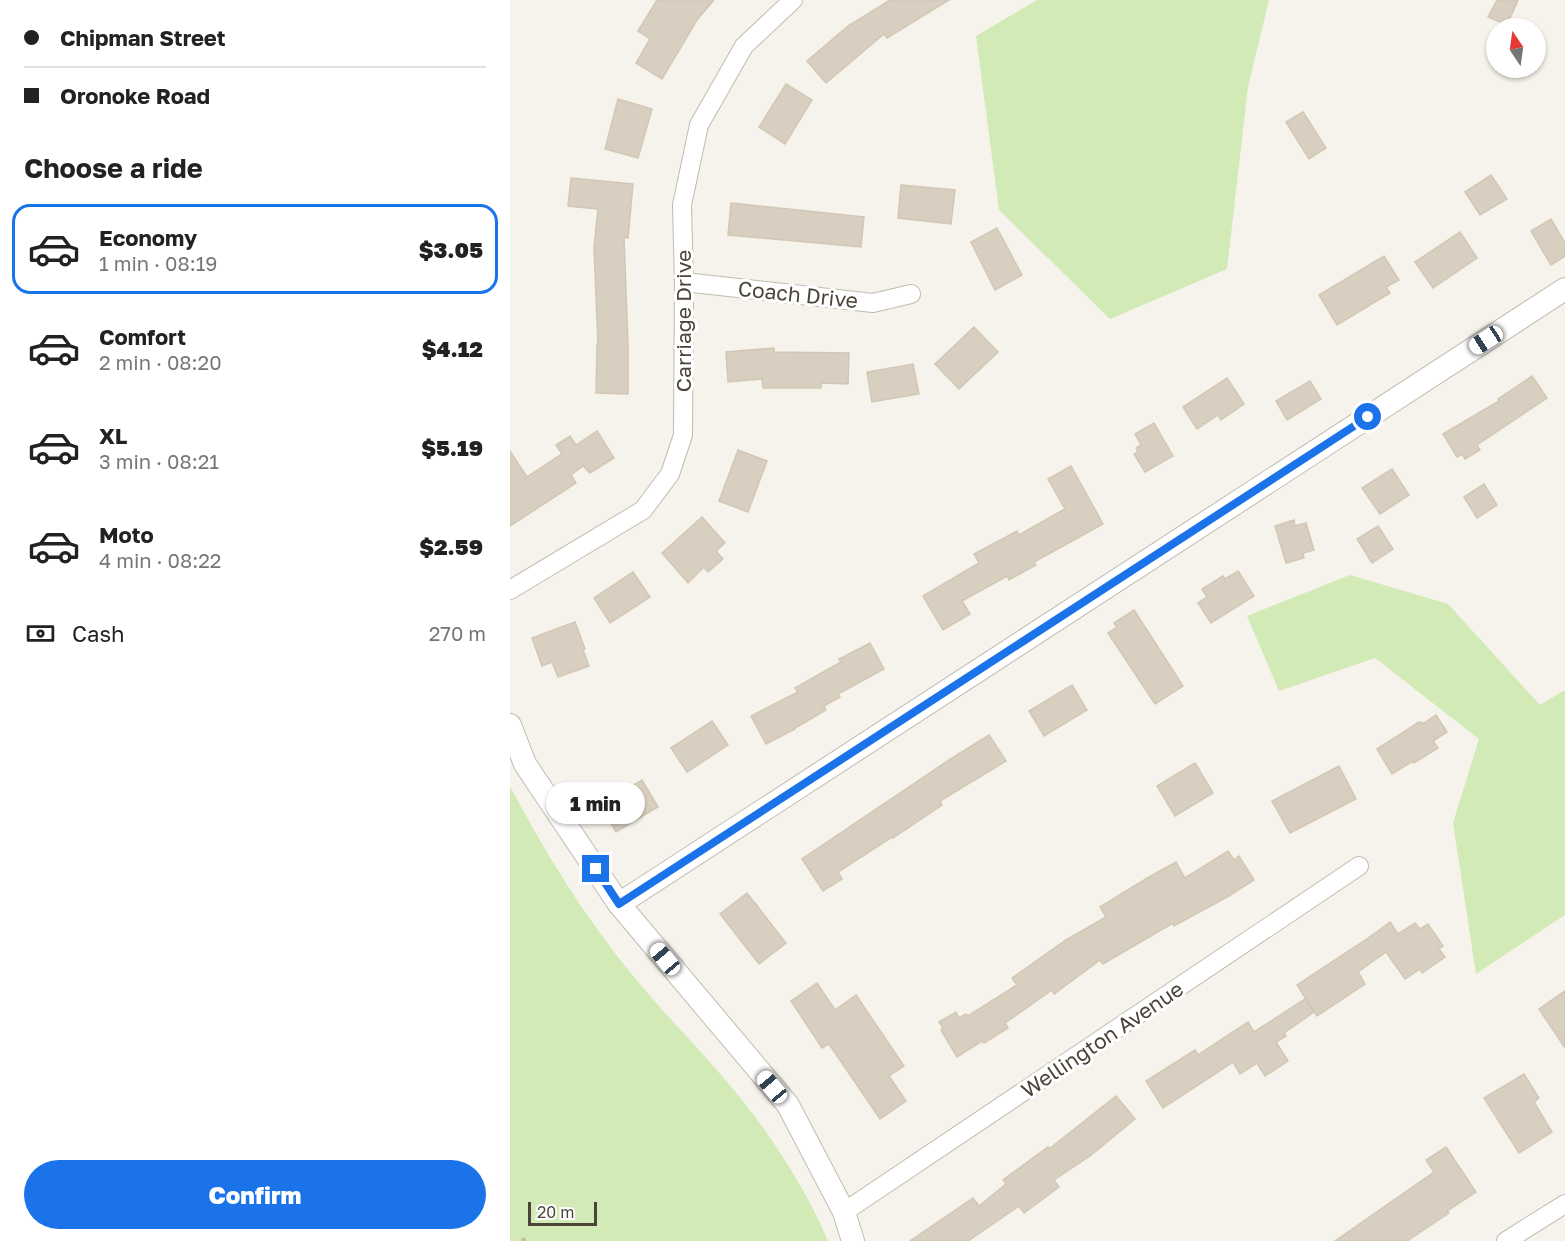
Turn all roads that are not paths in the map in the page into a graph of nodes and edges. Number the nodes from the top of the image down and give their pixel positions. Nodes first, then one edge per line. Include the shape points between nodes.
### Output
1 (792, 0) edge
2 (684, 282) junction
3 (1565, 289) edge
4 (911, 294) dead end
5 (510, 590) edge
6 (510, 725) edge
7 (1359, 866) dead end
8 (619, 904) junction
9 (1565, 1204) edge
10 (844, 1212) junction
11 (853, 1241) edge
12 (1506, 1241) edge

1 - 2 street, Carriage Drive via 744,46 699,125 682,204
2 - 4 street, Coach Drive via 873,303
2 - 5 street, Carriage Drive via 683,435 670,474 643,510
3 - 8 street
6 - 8 street via 525,764
7 - 10 street, Wellington Avenue
8 - 10 street via 788,1105
9 - 12 street
10 - 11 street

